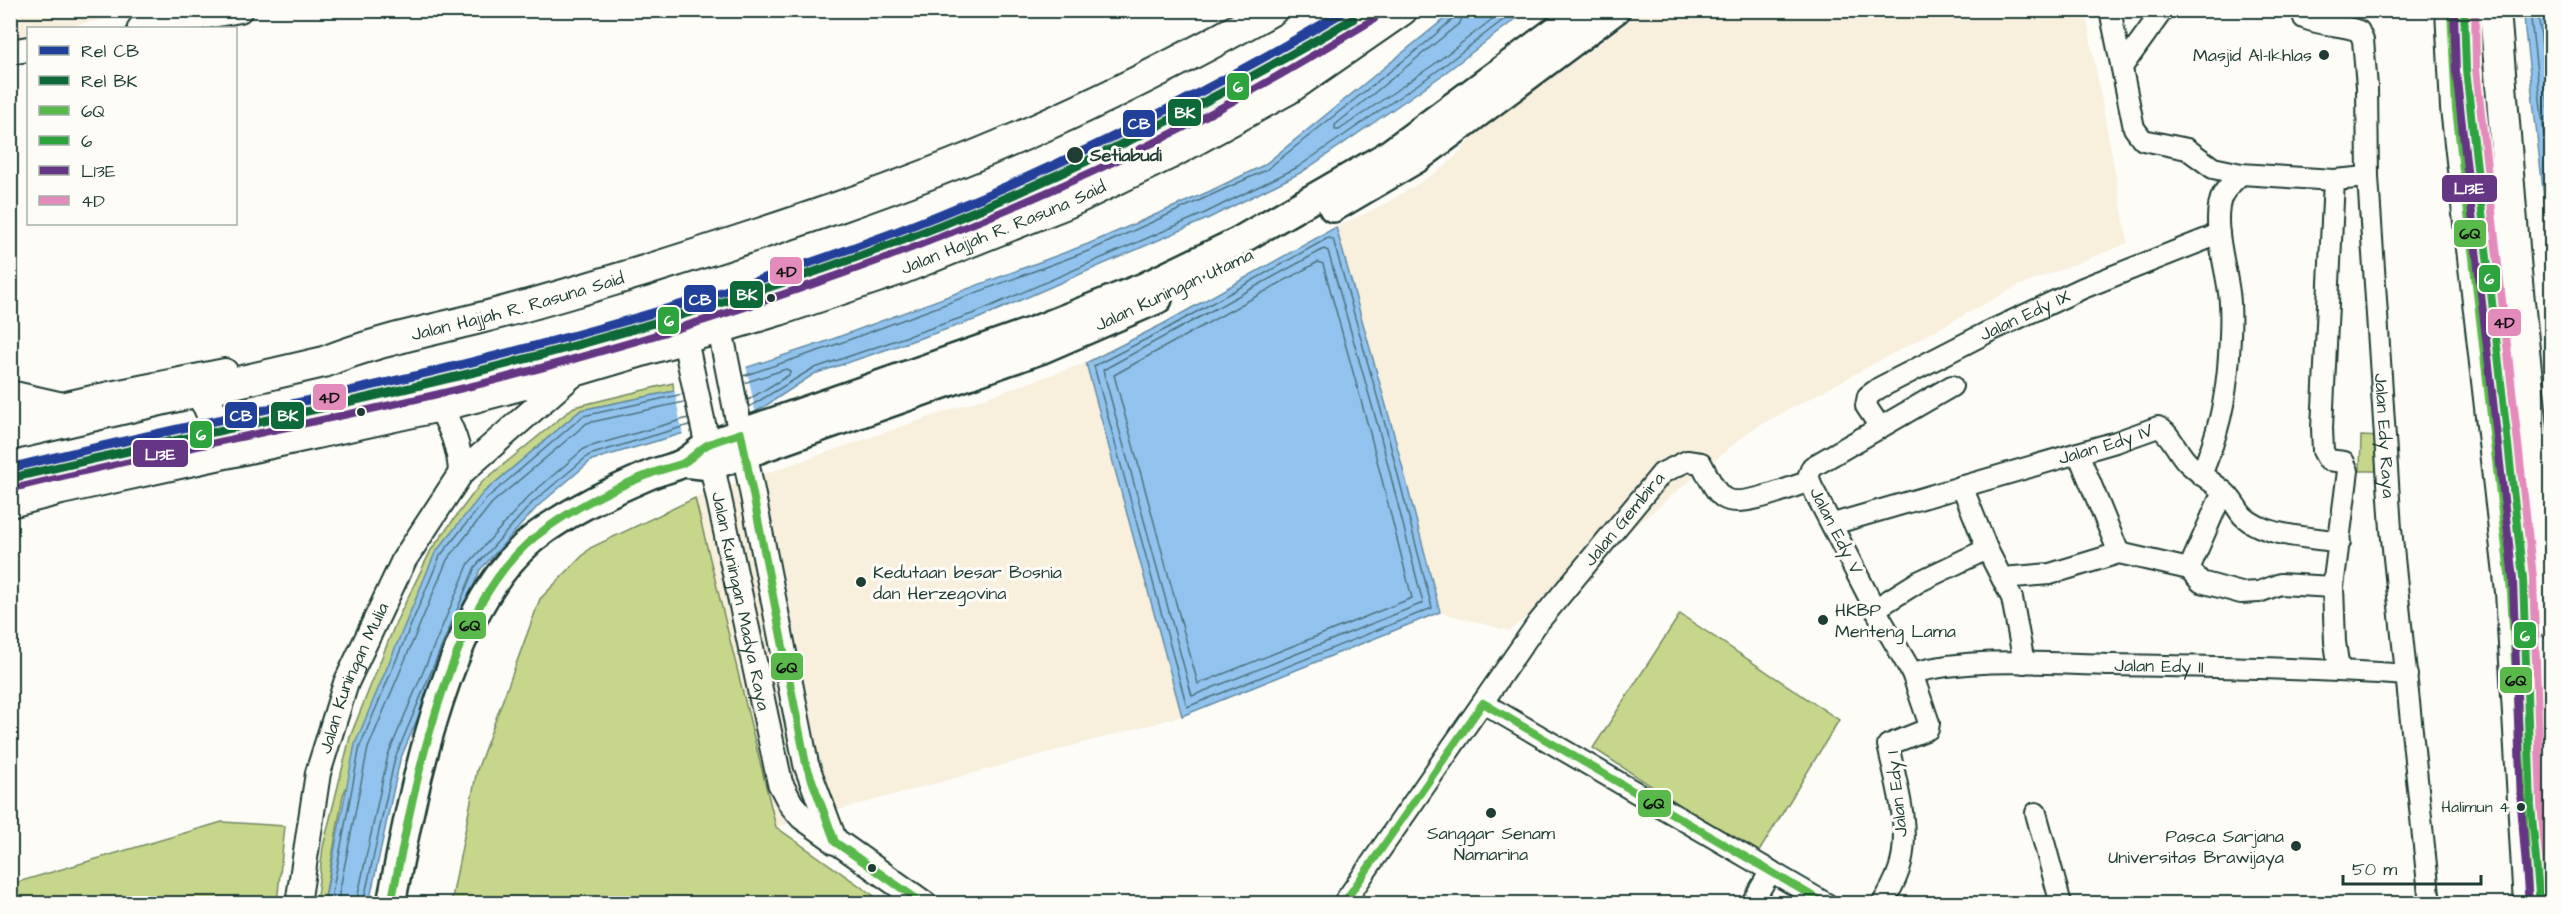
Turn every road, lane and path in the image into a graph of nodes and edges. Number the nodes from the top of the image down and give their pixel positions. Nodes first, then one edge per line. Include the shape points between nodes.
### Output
1 (240, 10) edge
2 (1272, 10) edge
3 (1402, 10) edge
4 (1583, 10) edge
5 (1616, 10) edge
6 (2110, 10) edge
7 (2163, 10) edge
8 (2302, 10) edge
9 (2451, 10) edge
10 (2495, 10) edge
11 (146, 27) edge
12 (27, 49) edge
13 (10, 52) edge
14 (2122, 67) junction
15 (1391, 164) junction
16 (2241, 174) junction
17 (2368, 177) junction
18 (2334, 180) junction
19 (2219, 234) junction
20 (720, 329) junction
21 (684, 340) junction
22 (358, 348) junction
23 (578, 370) junction
24 (1952, 386) dead end
25 (210, 388) junction
26 (10, 393) edge
27 (65, 405) junction
28 (440, 406) junction
29 (10, 417) edge
30 (1880, 427) junction
31 (2533, 429) junction
32 (2495, 434) junction
33 (10, 435) edge
34 (742, 437) junction
35 (249, 447) junction
36 (708, 449) junction
37 (2078, 453) junction
38 (203, 457) junction
39 (461, 472) junction
40 (2201, 476) junction
41 (1810, 481) junction
42 (1962, 486) junction
43 (2223, 490) junction
44 (10, 502) edge
45 (1833, 524) junction
46 (2340, 542) junction
47 (1987, 549) junction
48 (2119, 553) junction
49 (2189, 569) junction
50 (2002, 578) junction
51 (2333, 587) junction
52 (1875, 609) junction
53 (2552, 623) edge
54 (2024, 663) junction
55 (2340, 670) junction
56 (1912, 673) junction
57 (2407, 675) junction
58 (1483, 703) junction
59 (2036, 813) dead end
60 (835, 842) junction
61 (1771, 871) junction
62 (298, 903) edge
63 (391, 903) edge
64 (925, 903) edge
65 (1343, 903) edge
66 (1750, 903) edge
67 (1827, 903) edge
68 (1882, 903) edge
69 (2061, 903) edge
70 (2430, 903) edge
71 (2529, 903) edge

1 - 11 street
2 - 22 main road, Jalan Hajjah R. Rasuna Said via 1131,85 1019,137 923,175 650,269
3 - 20 main road, Jalan Hajjah R. Rasuna Said via 1288,89 1069,202 900,269
4 - 15 main road, Jalan Kuningan Utama
5 - 15 main road, Jalan Kuningan Utama via 1483,111
6 - 14 street
7 - 14 street
8 - 17 street, Jalan Edy Raya via 2304,18 2317,24 2359,31 2363,40
9 - 32 main road via 2456,108
10 - 31 main road
12 - 13 street
14 - 16 street via 2134,128 2143,140 2187,148 2213,168
15 - 34 main road, Jalan Kuningan Utama via 1146,286
16 - 18 street
16 - 19 street via 2222,195
17 - 18 street
17 - 57 street, Jalan Edy Raya via 2391,529
18 - 46 street via 2322,428 2325,457 2344,462 2347,467
19 - 30 street, Jalan Edy IX via 2083,288 1879,388 1868,396 1866,406
19 - 40 street via 2230,296 2227,385 2217,438
20 - 21 main road, Jalan Hajjah R. Rasuna Said
20 - 34 street, Jalan Kuningan Madya Raya
21 - 23 main road, Jalan Hajjah R. Rasuna Said
21 - 36 street, Jalan Kuningan Madya Raya
22 - 25 main road, Jalan Hajjah R. Rasuna Said via 324,362
22 - 27 street, Jalan Hajjah R. Rasuna Said via 318,349
23 - 28 main road, Jalan Hajjah R. Rasuna Said
23 - 39 street, Jalan Kuningan Mulia
24 - 30 street, Jalan Edy V
25 - 33 main road, Jalan Hajjah R. Rasuna Said
25 - 35 main road via 220,397 234,430
25 - 38 main road via 213,431
26 - 27 street
27 - 29 street, Jalan Hajjah R. Rasuna Said
28 - 35 main road, Jalan Hajjah R. Rasuna Said
28 - 39 street via 455,435
30 - 41 street, Jalan Edy V via 1812,467
31 - 32 main road
31 - 53 main road
32 - 71 main road via 2511,592
34 - 36 main road, Jalan Kuningan Utama
34 - 60 street, Jalan Kuningan Madya Raya via 806,764
35 - 38 main road, Jalan Hajjah R. Rasuna Said
36 - 60 street, Jalan Kuningan Madya Raya via 780,783 802,817
36 - 63 main road, Jalan Kuningan Utama via 586,503 535,537 502,569 473,617 447,682 425,749
37 - 40 street, Jalan Edy IV via 2158,427 2164,429 2177,452
37 - 42 street, Jalan Edy IV
37 - 48 street
38 - 44 main road, Jalan Hajjah R. Rasuna Said
39 - 62 street, Jalan Kuningan Mulia via 404,560 346,682 318,773
40 - 43 street, Jalan Edy IV
41 - 45 street, Jalan Edy V
41 - 58 street, Jalan Gembira via 1748,500 1731,500 1720,494 1701,463 1688,461 1662,473 1537,624
42 - 45 street, Jalan Edy IV
42 - 47 street
43 - 46 street, Jalan Edy IV via 2244,516 2268,531
43 - 49 street
45 - 52 street, Jalan Edy V
46 - 51 street
47 - 50 street
47 - 52 street via 1918,582
48 - 49 street
48 - 50 street via 2050,574
49 - 51 street via 2201,582 2241,593 2259,592 2280,584
50 - 54 street via 2012,598
51 - 55 street
52 - 56 street, Jalan Edy V
54 - 55 street, Jalan Edy II
54 - 56 street, Jalan Edy II via 1939,666
55 - 57 street, Jalan Edy II
56 - 68 street, Jalan Edy I via 1930,727 1888,745 1902,819 1903,849 1900,868
57 - 70 street, Jalan Edy Raya
58 - 61 street
58 - 65 street, Jalan Gembira
59 - 69 street
60 - 64 street, Jalan Kuningan Madya Raya
61 - 66 street
61 - 67 street

